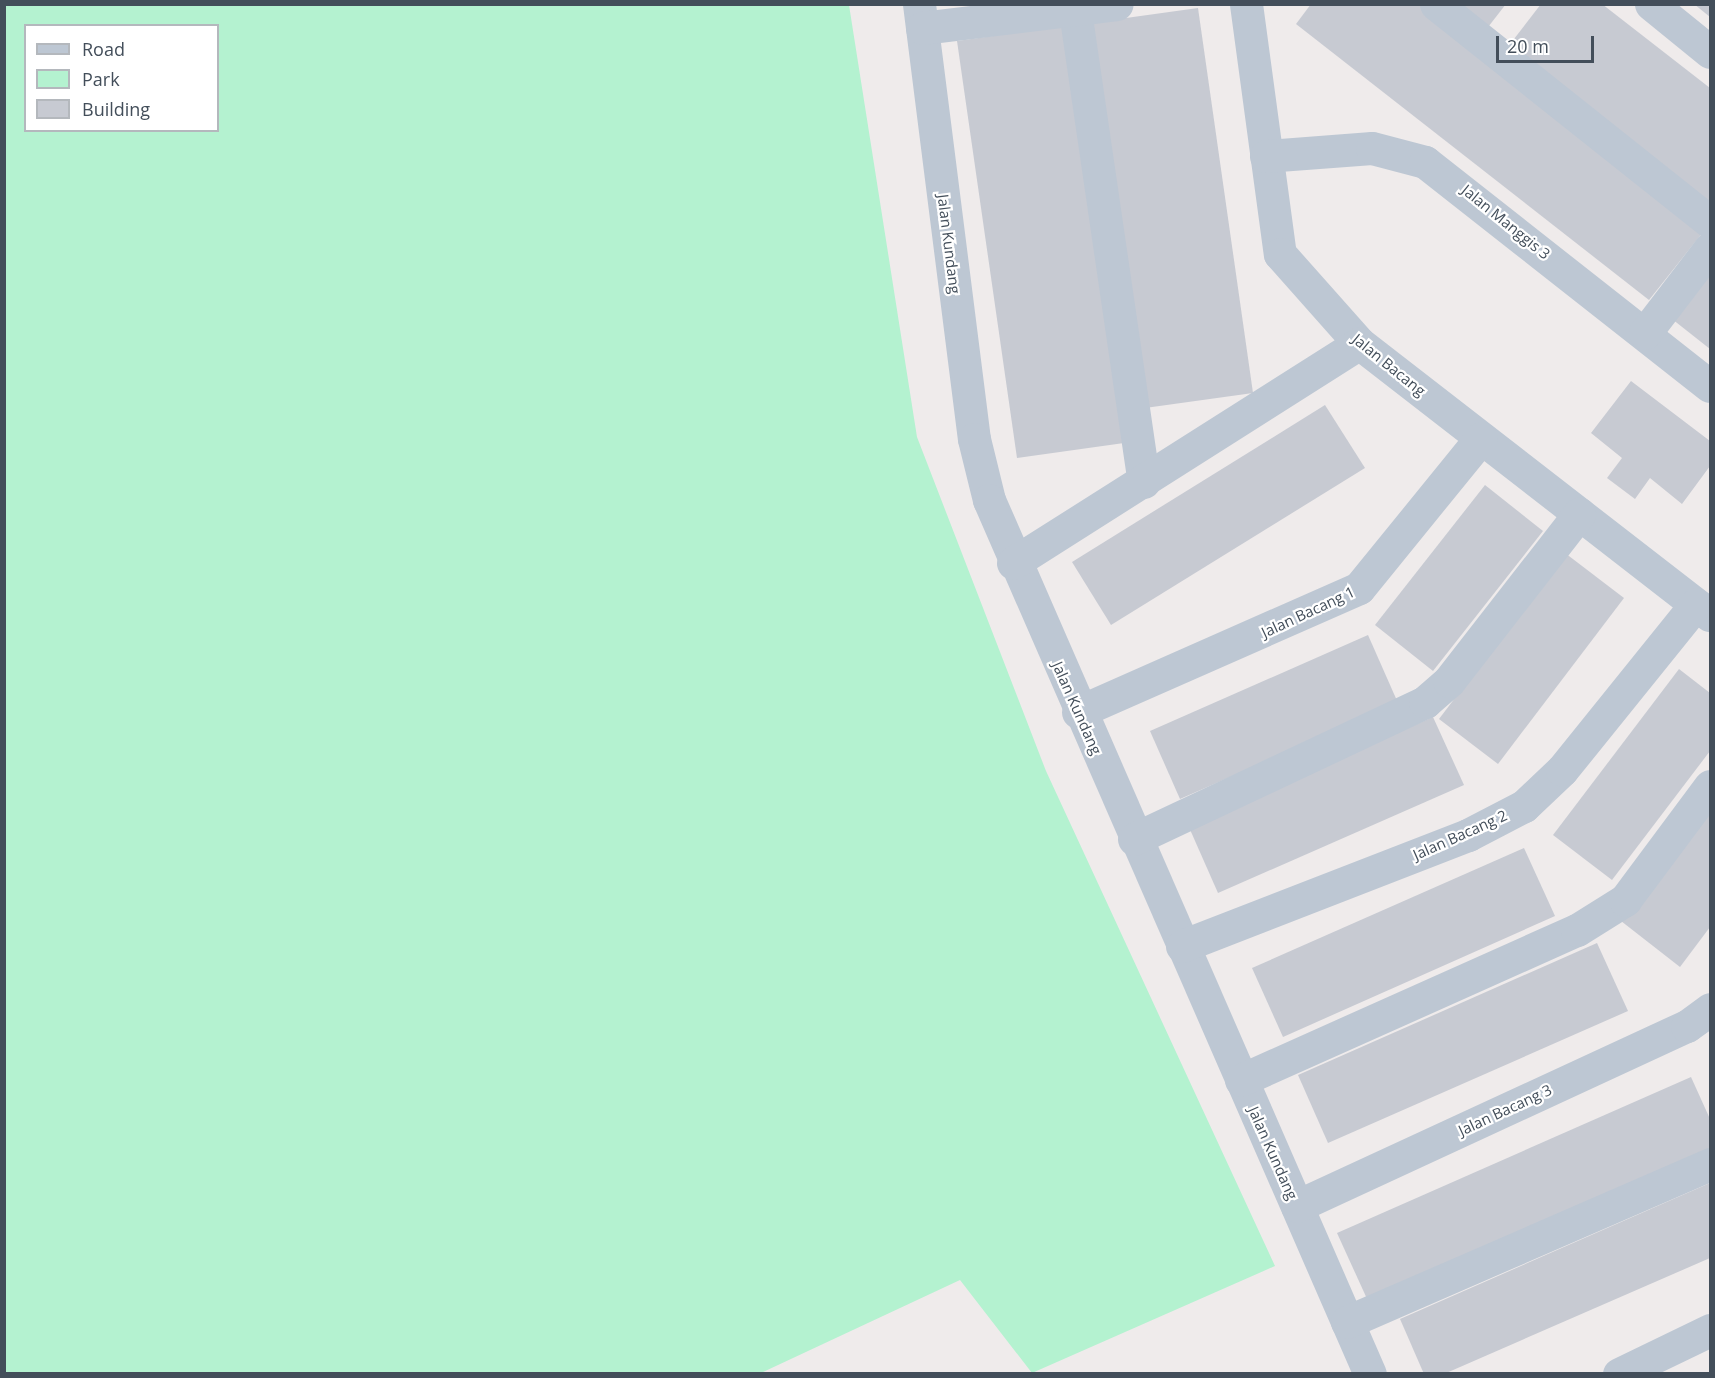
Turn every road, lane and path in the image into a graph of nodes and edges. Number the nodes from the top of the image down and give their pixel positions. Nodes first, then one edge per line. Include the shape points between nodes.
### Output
1 (1117, 4) edge
2 (1246, 4) edge
3 (1436, 4) edge
4 (1651, 4) edge
5 (1074, 8) edge
6 (920, 16) edge
7 (1710, 52) edge
8 (1266, 156) junction
9 (1710, 222) edge
10 (1710, 248) edge
11 (1645, 333) junction
12 (1359, 344) junction
13 (1710, 386) edge
14 (1481, 438) junction
15 (1144, 482) junction
16 (1580, 514) junction
17 (1012, 563) junction
18 (1703, 610) edge
19 (1078, 712) junction
20 (1710, 786) edge
21 (1134, 839) junction
22 (1182, 946) junction
23 (1710, 1009) edge
24 (1241, 1080) junction
25 (1710, 1164) edge
26 (1297, 1206) junction
27 (1347, 1322) junction
28 (1710, 1330) edge
29 (1370, 1374) edge
30 (1619, 1374) edge

1 - 5 street
2 - 8 street, Jalan Bacang
3 - 9 street
4 - 7 street
5 - 6 street
5 - 15 street
6 - 17 street, Jalan Kundang via 974,440 989,501
8 - 11 street, Jalan Manggis 3 via 1372,148 1425,162
8 - 12 street, Jalan Bacang via 1280,254
10 - 11 street
11 - 13 street, Jalan Manggis 3
12 - 14 street, Jalan Bacang
12 - 15 street
14 - 16 street, Jalan Bacang
14 - 19 street, Jalan Bacang 1 via 1359,588
15 - 17 street
16 - 18 street, Jalan Bacang
16 - 21 street via 1449,681 1425,702
17 - 19 street, Jalan Kundang
18 - 22 street, Jalan Bacang 2 via 1562,770 1524,806 1468,835
19 - 21 street, Jalan Kundang
20 - 24 street via 1615,906 1577,930
21 - 22 street, Jalan Kundang
22 - 24 street, Jalan Kundang
23 - 26 street, Jalan Bacang 3 via 1688,1026
24 - 26 street, Jalan Kundang
25 - 27 street
26 - 27 street, Jalan Kundang
27 - 29 street, Jalan Kundang
28 - 30 street

